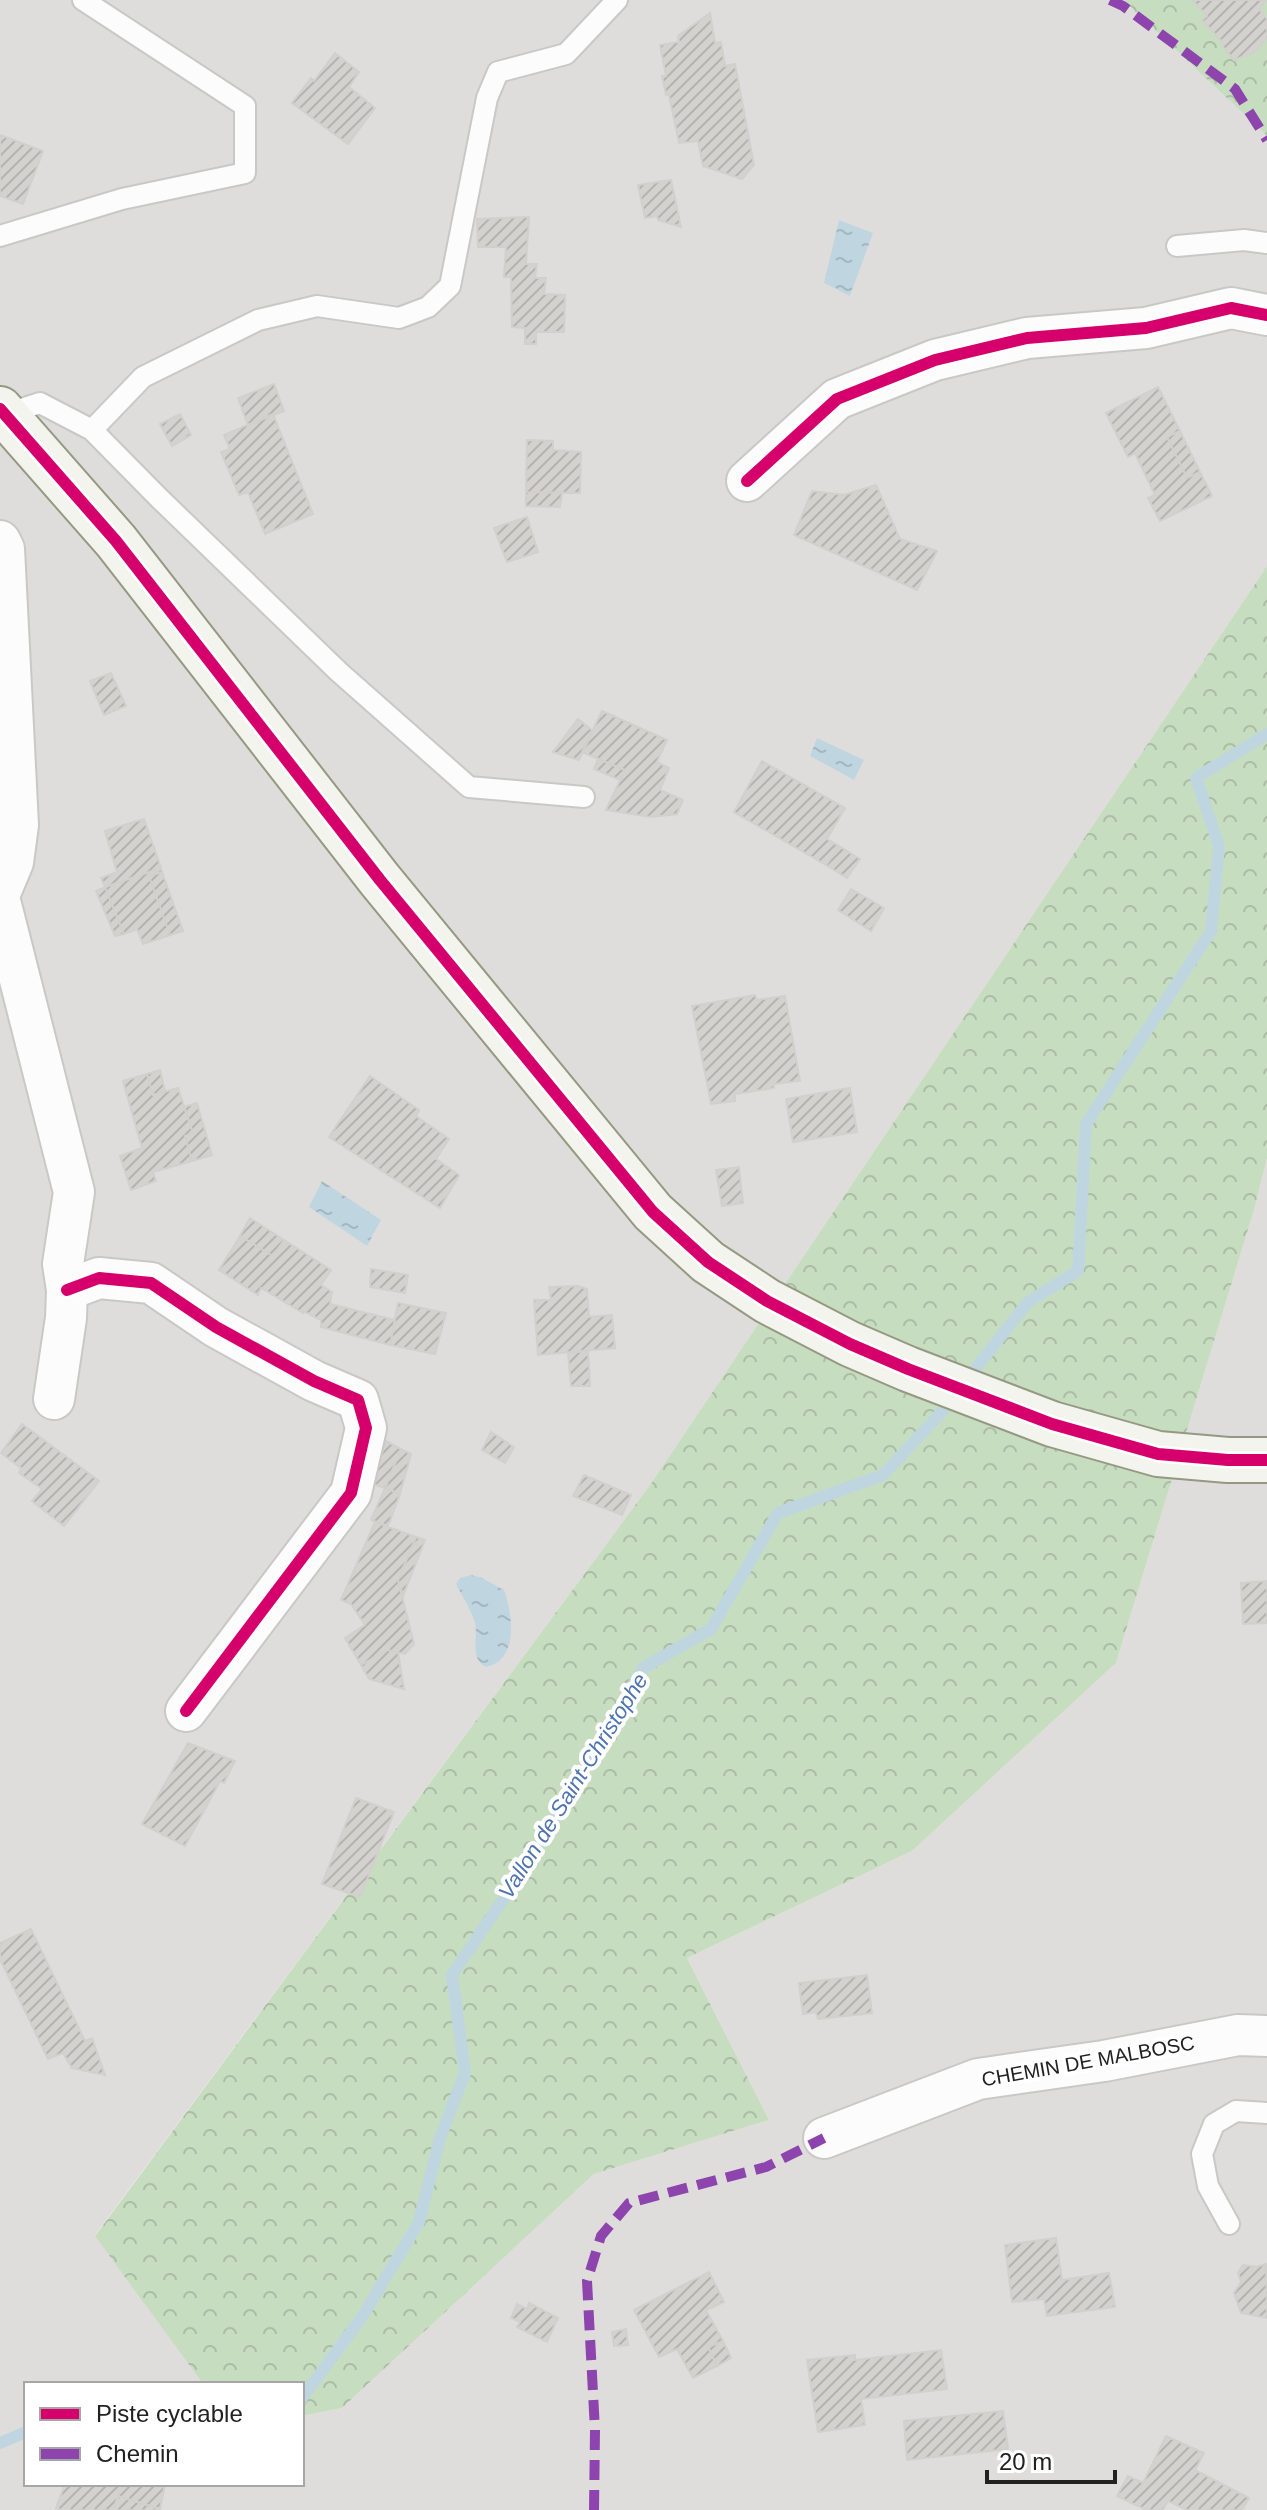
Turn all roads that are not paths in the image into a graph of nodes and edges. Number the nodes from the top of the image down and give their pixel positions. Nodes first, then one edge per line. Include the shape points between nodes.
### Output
1 (83, 0) edge
2 (617, 0) edge
3 (0, 236) edge
4 (1267, 243) edge
5 (1177, 246) dead end
6 (1267, 315) edge
7 (3, 412) edge
8 (92, 430) junction
9 (747, 481) dead end
10 (0, 541) edge
11 (584, 797) dead end
12 (0, 893) edge
13 (0, 901) edge
14 (67, 1290) junction
15 (54, 1399) dead end
16 (1248, 1460) edge
17 (186, 1711) dead end
18 (1267, 2036) edge
19 (1267, 2113) edge
20 (824, 2138) dead end
21 (1229, 2224) dead end

1 - 3 lane via 245,106 245,173 122,199
2 - 8 lane via 566,54 498,72 487,98 450,286 428,307 399,318 317,306 258,320 143,377
4 - 5 lane
6 - 9 street via 1231,308 1146,328 1027,338 935,360 837,399
7 - 8 lane via 40,403
7 - 16 main road via 116,541 380,880 653,1212 708,1262 838,1338 1023,1413 1158,1454
8 - 11 lane via 339,672 469,787
10 - 12 street via 18,825 13,862
13 - 14 street via 74,1192 63,1264
14 - 15 street
14 - 17 street via 99,1278 151,1283 216,1327 358,1400 366,1428 351,1493
18 - 20 street, CHEMIN DE MALBOSC via 1238,2035 978,2079
19 - 21 lane via 1236,2111 1214,2124 1202,2154 1208,2186

